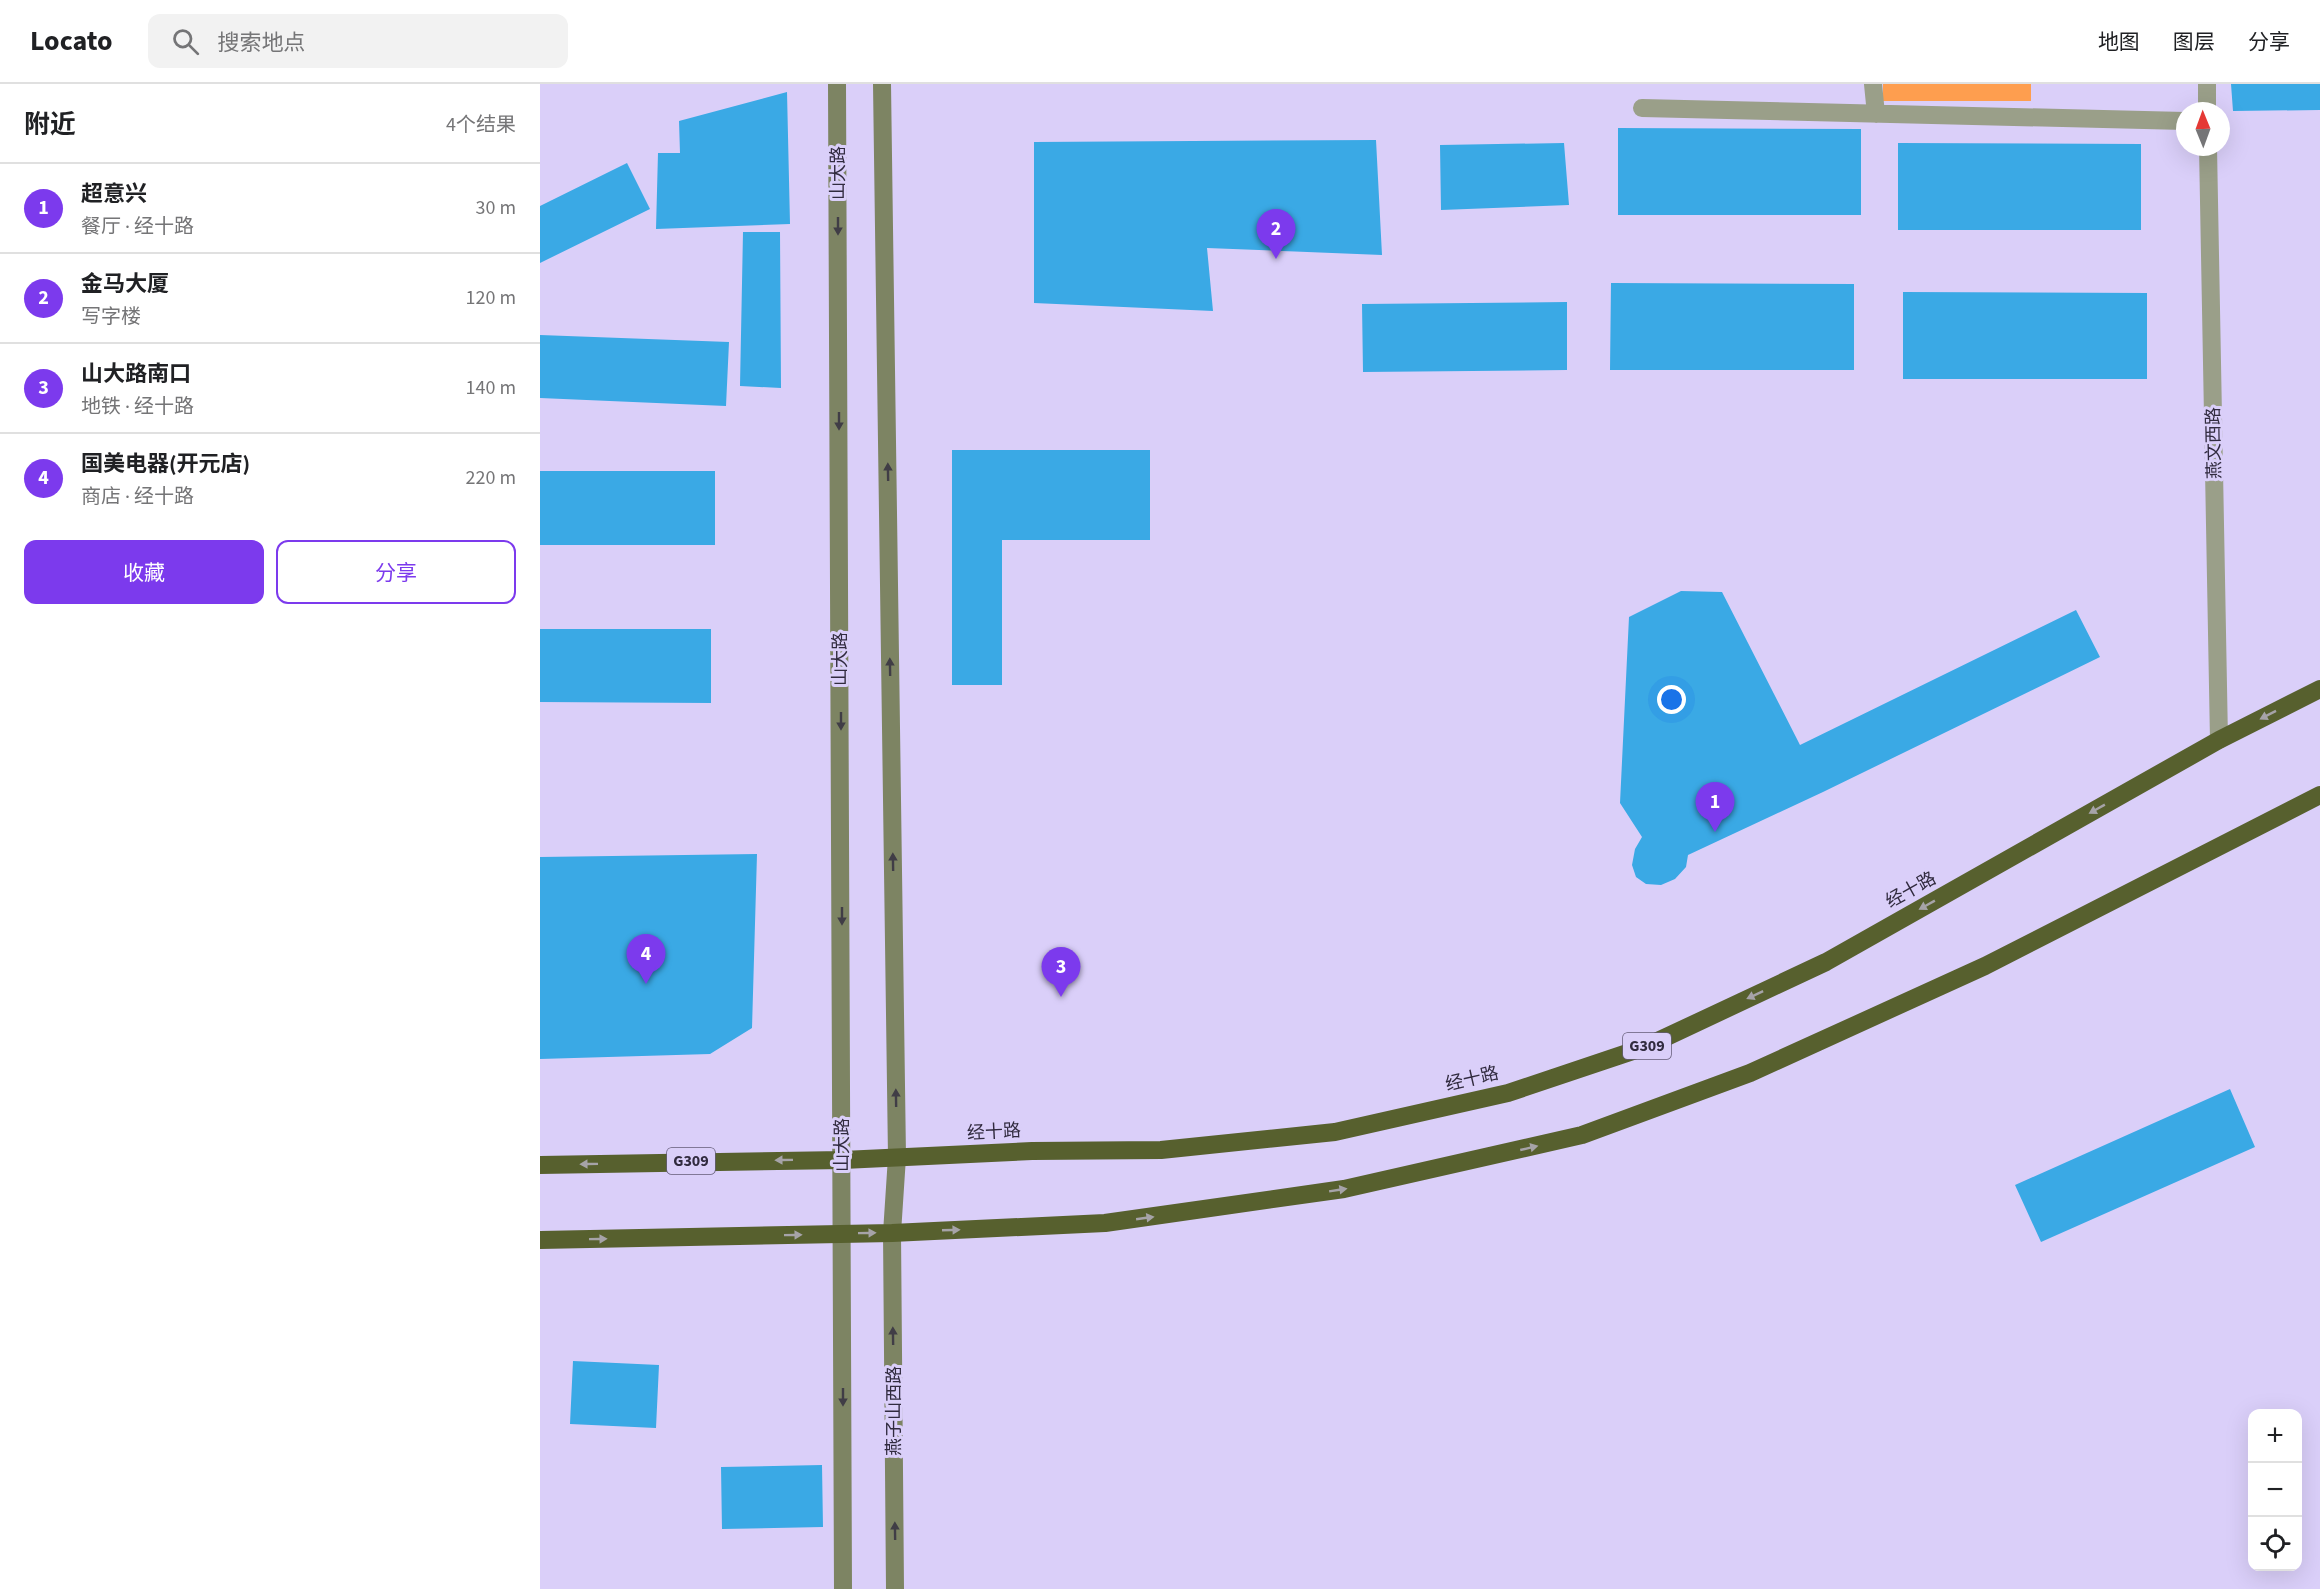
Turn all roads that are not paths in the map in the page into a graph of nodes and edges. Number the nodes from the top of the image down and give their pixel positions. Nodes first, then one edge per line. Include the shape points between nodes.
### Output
1 (837, 84) edge
2 (882, 84) edge
3 (1873, 84) edge
4 (2207, 84) edge
5 (2207, 102) edge
6 (1642, 108) dead end
7 (1876, 114) junction
8 (2176, 121) edge
9 (2208, 156) edge
10 (2320, 688) edge
11 (2219, 740) junction
12 (2320, 795) edge
13 (897, 1157) junction
14 (843, 1160) junction
15 (540, 1165) edge
16 (892, 1233) junction
17 (841, 1234) junction
18 (540, 1240) edge
19 (843, 1589) edge
20 (895, 1589) edge

1 -> 14 main road, 山大路
13 -> 2 main road
3 - 7 street
4 - 5 street
6 - 7 street
7 - 8 street
9 - 11 street, 燕文西路
10 -> 11 highway, 经十路 / G309
11 -> 13 highway, 经十路 / G309 via 1826,962 1645,1047 1508,1093 1335,1132 1161,1150
16 -> 12 highway via 1104,1223 1344,1190 1582,1136 1750,1073 1974,971
13 - 14 highway, 经十路 / G309
13 - 16 main road
14 -> 15 highway, 经十路 / G309
14 - 17 main road, 山大路
17 -> 16 highway
20 -> 16 main road, 燕子山西路
18 -> 17 highway
17 -> 19 main road

